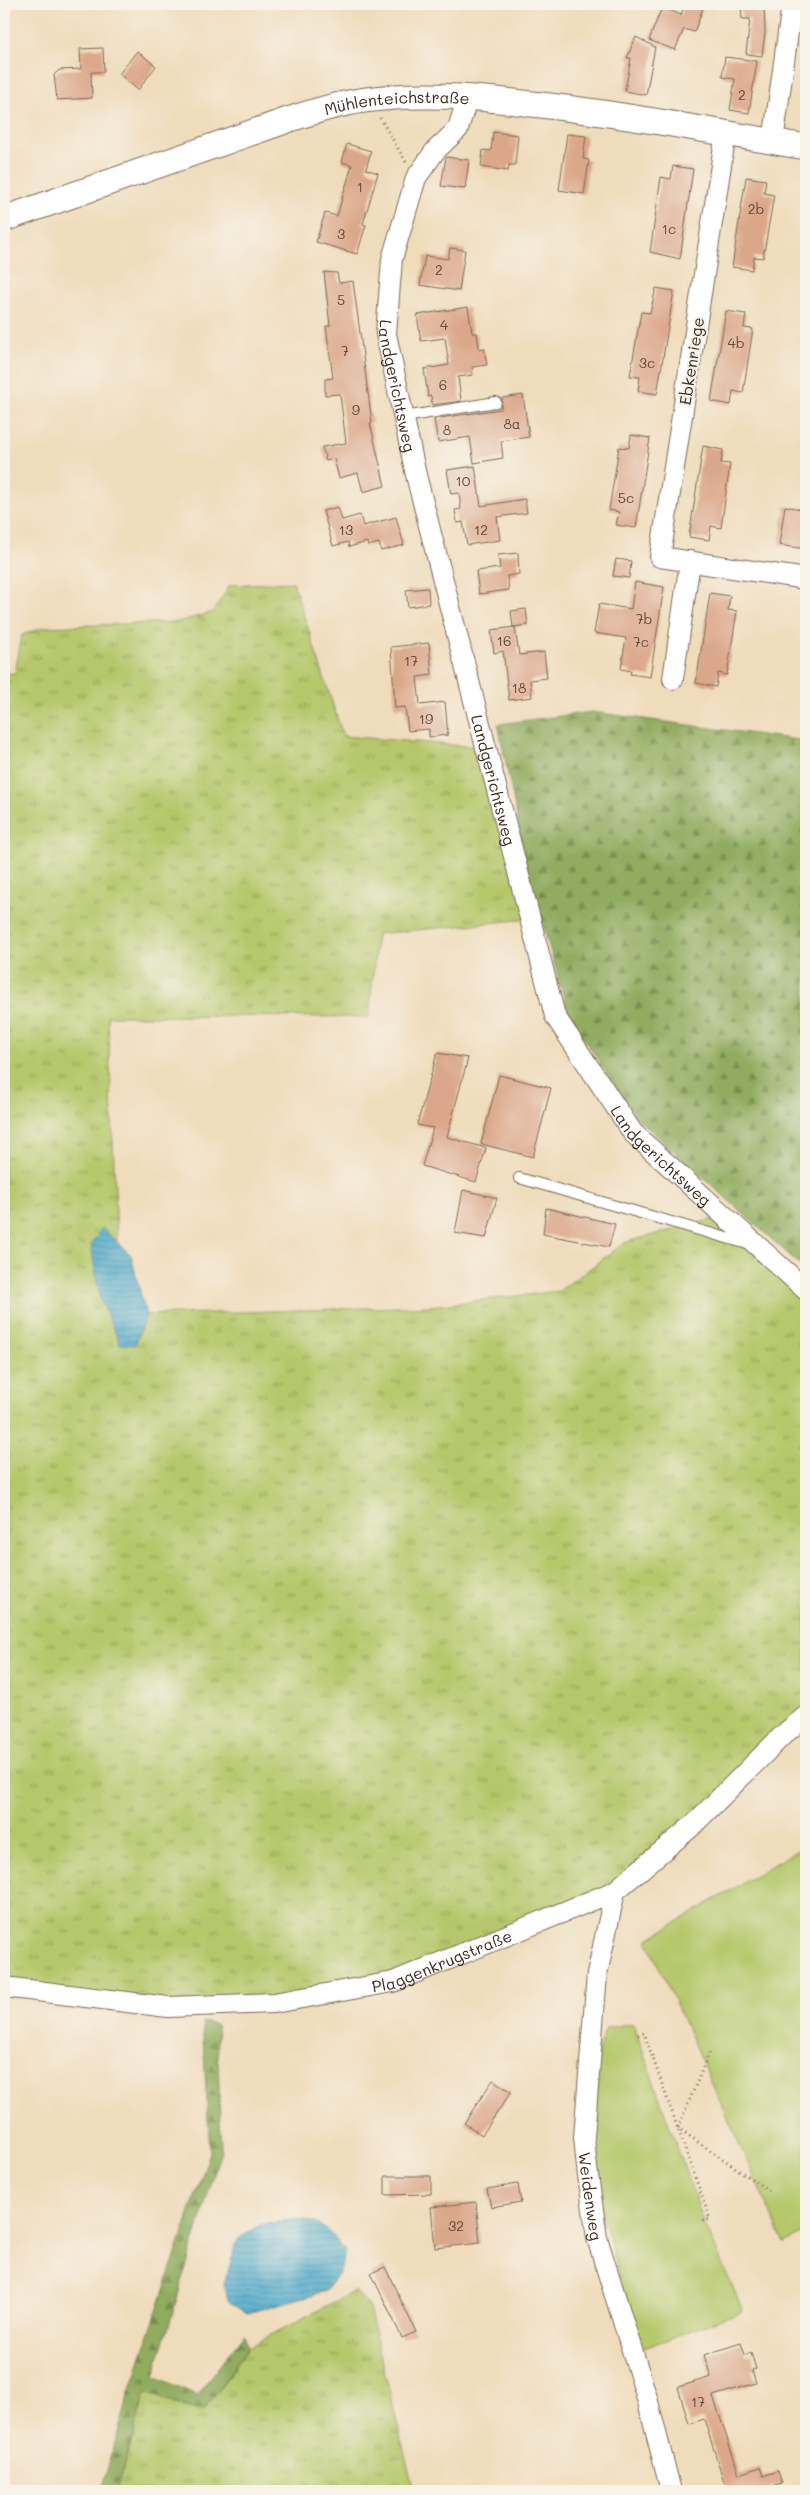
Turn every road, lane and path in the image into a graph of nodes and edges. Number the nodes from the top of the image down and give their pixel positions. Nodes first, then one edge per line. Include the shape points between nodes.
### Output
1 (792, 4) edge
2 (468, 96) junction
3 (366, 100) junction
4 (726, 134) junction
5 (773, 142) junction
6 (806, 147) edge
7 (416, 178) junction
8 (4, 219) edge
9 (496, 402) dead end
10 (404, 417) junction
11 (690, 561) junction
12 (806, 579) edge
13 (673, 679) dead end
14 (519, 1178) dead end
15 (759, 1247) junction
16 (806, 1290) edge
17 (806, 1716) edge
18 (615, 1891) junction
19 (4, 1987) edge
20 (638, 2035) dead end
21 (710, 2053) dead end
22 (678, 2128) junction
23 (769, 2191) dead end
24 (703, 2220) dead end
25 (671, 2491) edge

1 - 5 street
2 - 3 street, Mühlenteichstraße
2 - 4 street, Mühlenteichstraße via 570,108
2 - 7 street, Landgerichtsweg via 458,129
3 - 7 path via 376,110
3 - 8 street, Mühlenteichstraße via 328,107 285,121
4 - 5 street, Mühlenteichstraße
4 - 11 street, Ebkenriege via 660,556
5 - 6 street, Mühlenteichstraße
7 - 10 street, Landgerichtsweg via 392,259 386,334
9 - 10 lane
10 - 15 street, Landgerichtsweg via 416,475 555,1016 633,1133
11 - 12 street, Ebkenriege
11 - 13 street
14 - 15 lane
15 - 16 street, Landgerichtsweg
17 - 18 street, Plaggenkrugstraße via 692,1826
18 - 19 street, Plaggenkrugstraße via 393,1982 274,2003 168,2007
18 - 25 street, Weidenweg via 596,1974 584,2137 597,2238 647,2398
20 - 22 path via 644,2033
21 - 22 path
22 - 23 path
22 - 24 path via 710,2219

